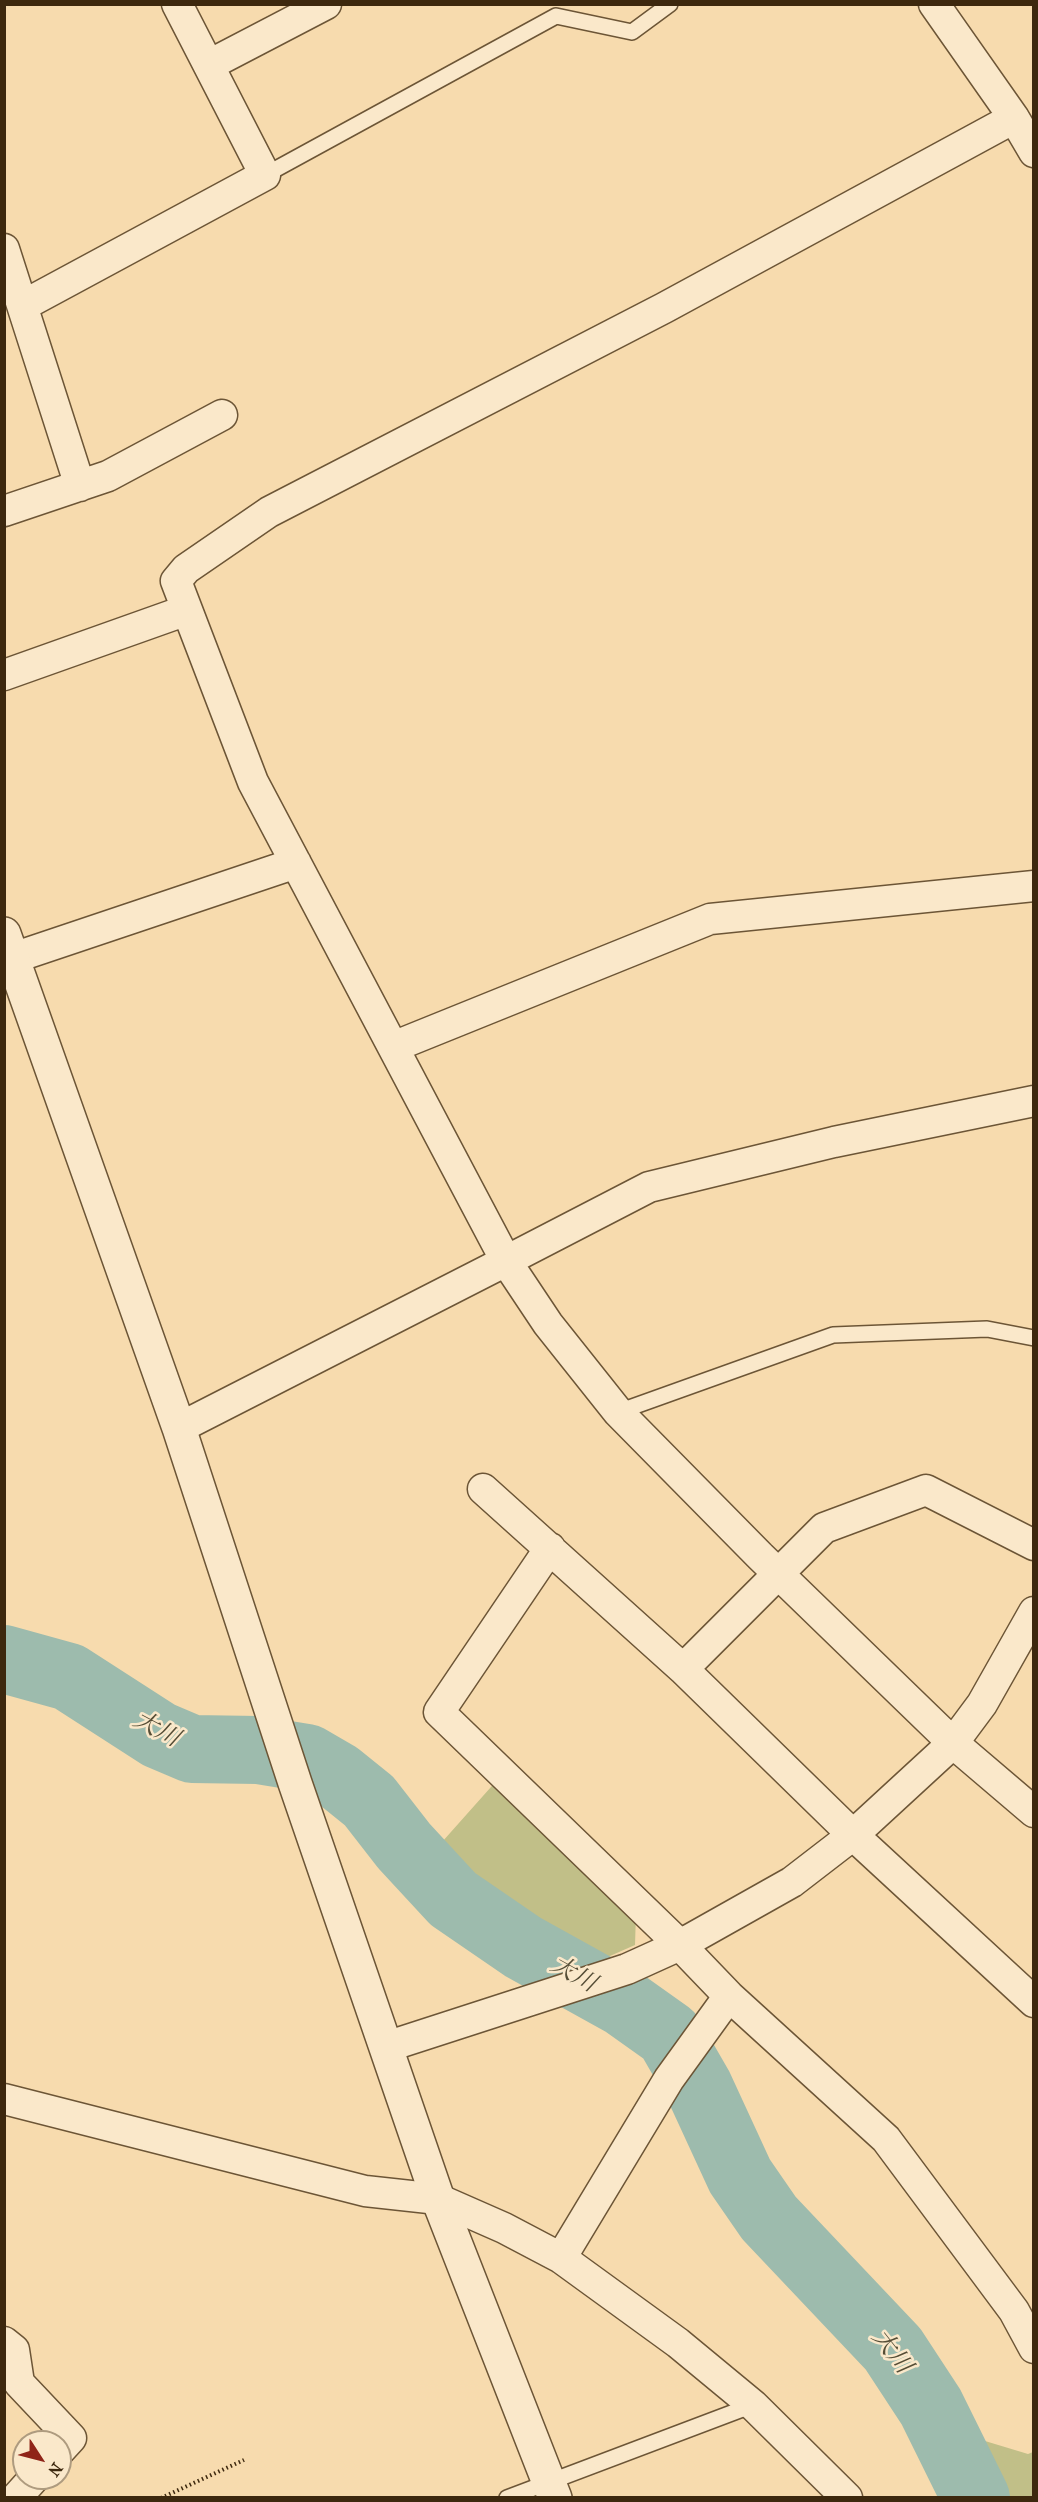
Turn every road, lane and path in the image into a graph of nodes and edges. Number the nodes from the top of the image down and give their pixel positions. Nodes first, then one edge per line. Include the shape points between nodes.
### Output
1 (177, 4) edge
2 (326, 4) edge
3 (670, 4) edge
4 (934, 4) edge
5 (209, 65) junction
6 (1014, 118) junction
7 (1034, 152) edge
8 (265, 175) junction
9 (4, 249) edge
10 (24, 305) junction
11 (222, 415) dead end
12 (80, 486) junction
13 (4, 512) edge
14 (187, 610) junction
15 (4, 675) edge
16 (296, 863) junction
17 (1034, 886) edge
18 (9, 946) edge
19 (393, 1047) junction
20 (1034, 1101) edge
21 (506, 1261) junction
22 (1034, 1338) edge
23 (618, 1412) junction
24 (179, 1428) junction
25 (483, 1489) dead end
26 (1034, 1545) edge
27 (550, 1548) junction
28 (777, 1572) junction
29 (1034, 1612) edge
30 (683, 1669) junction
31 (953, 1743) junction
32 (1034, 1812) edge
33 (853, 1835) junction
34 (680, 1945) junction
35 (1034, 2002) edge
36 (720, 2008) junction
37 (386, 2047) junction
38 (4, 2099) edge
39 (438, 2199) junction
40 (561, 2258) junction
41 (4, 2342) edge
42 (1034, 2348) edge
43 (753, 2405) junction
44 (63, 2430) edge
45 (244, 2460) dead end
46 (552, 2490) edge
47 (161, 2498) edge
48 (507, 2498) edge
49 (847, 2498) edge

1 - 5 street
2 - 5 street
3 - 8 lane via 632,32 556,16
4 - 6 street
5 - 8 street
6 - 7 street
6 - 14 street via 664,308 269,512 186,569 176,581
8 - 10 street
9 - 10 street
10 - 12 street
11 - 12 street via 108,476
12 - 13 street
14 - 15 street
14 - 16 street via 252,782
16 - 18 street
16 - 19 street
17 - 19 street via 710,919
18 - 24 street
19 - 21 street
20 - 21 street via 834,1142 649,1187
21 - 23 street via 548,1324
21 - 24 street
22 - 23 lane via 987,1329 833,1335
23 - 28 street
24 - 37 street
25 - 27 street
26 - 28 street via 926,1490 824,1528
27 - 30 street
27 - 34 street via 439,1712
28 - 30 street
28 - 31 street
29 - 31 street via 982,1704
30 - 33 street
31 - 32 street
31 - 33 street
33 - 34 street via 792,1882
33 - 35 street
34 - 36 street
34 - 37 street via 627,1969
36 - 40 street via 669,2079
36 - 42 street via 886,2139 1014,2311
37 - 39 street
38 - 39 street via 365,2191
39 - 40 street
39 - 46 street
40 - 43 street via 678,2343
41 - 44 street via 14,2350 19,2383
43 - 46 lane
43 - 49 street
45 - 47 path
46 - 48 lane

